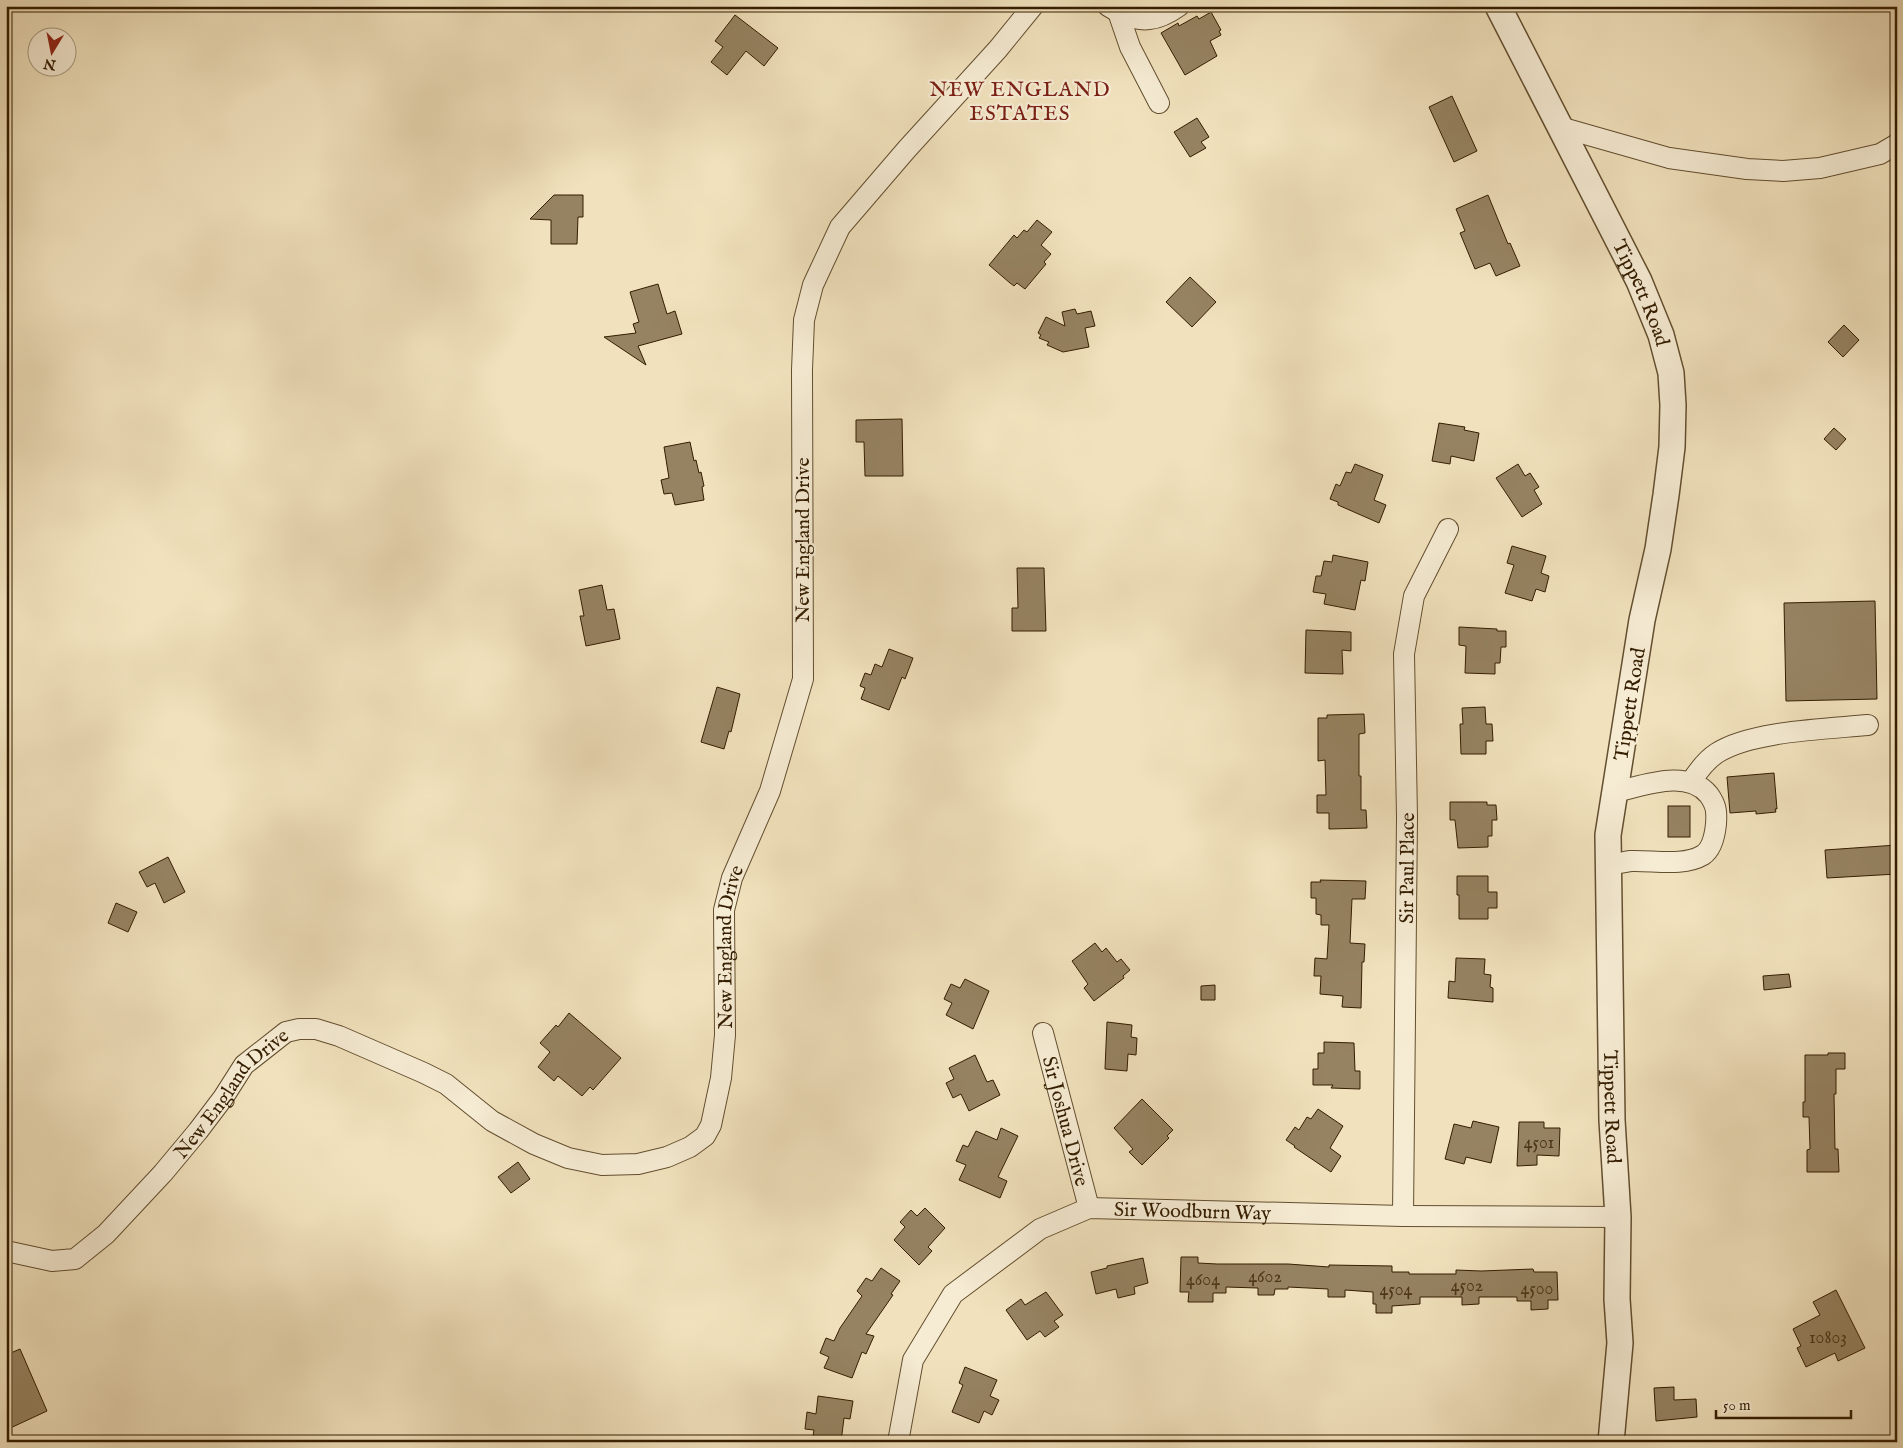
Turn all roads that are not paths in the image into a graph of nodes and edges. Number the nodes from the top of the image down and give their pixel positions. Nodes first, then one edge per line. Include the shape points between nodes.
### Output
1 (1033, 6) edge
2 (1178, 6) edge
3 (1498, 6) edge
4 (1113, 9) edge
5 (1159, 103) dead end
6 (1560, 127) junction
7 (1897, 144) edge
8 (1448, 529) dead end
9 (1868, 725) dead end
10 (1691, 782) junction
11 (1615, 792) junction
12 (1608, 865) junction
13 (1044, 1033) dead end
14 (1089, 1208) junction
15 (1403, 1216) junction
16 (1618, 1217) junction
17 (6, 1251) edge
18 (898, 1442) edge
19 (1611, 1442) edge

1 - 17 street, New England Drive via 845,220 813,285 804,320 802,370 803,679 770,791 732,878 724,910 725,1016 721,1078 711,1125 705,1136 667,1157 638,1164 602,1165 568,1158 492,1121 446,1084 424,1073 339,1036 316,1029 299,1029 286,1032 244,1066 198,1131 162,1173 106,1234 75,1259 52,1261
2 - 4 street via 1163,17 1149,20 1128,17
3 - 6 street, Tippett Road
4 - 5 street
6 - 7 street via 1669,158 1783,171 1820,168 1880,154
6 - 11 street, Tippett Road via 1639,281 1661,335 1671,373 1672,447 1666,495
8 - 15 street, Sir Paul Place via 1414,596 1404,654 1407,817
9 - 10 street via 1761,737 1726,748 1700,768
10 - 11 street via 1672,780
10 - 12 street via 1703,788 1716,805 1715,833 1704,854 1689,860 1631,861
11 - 12 street, Tippett Road via 1608,835
12 - 16 street, Tippett Road via 1612,1120
13 - 14 street, Sir Joshua Drive
14 - 15 street, Sir Woodburn Way
14 - 18 street, Sir Woodburn Way via 1040,1229 953,1294 913,1360
15 - 16 street, Sir Woodburn Way
16 - 19 street, Tippett Road via 1620,1342

